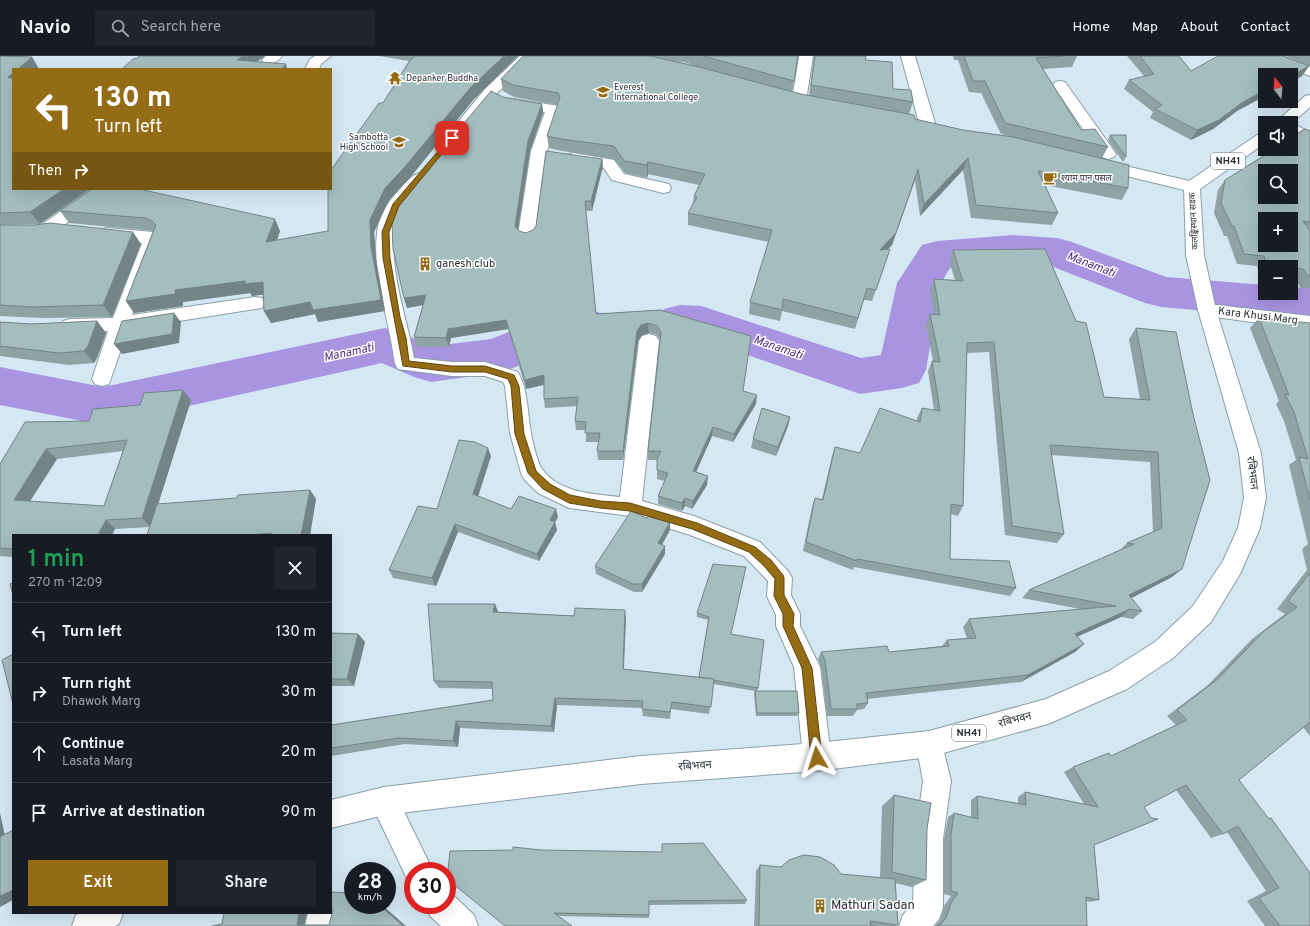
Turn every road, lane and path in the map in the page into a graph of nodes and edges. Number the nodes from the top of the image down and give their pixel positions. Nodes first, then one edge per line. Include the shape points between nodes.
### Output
1 (324, 56) edge
2 (528, 56) edge
3 (806, 56) edge
4 (908, 56) edge
5 (1270, 56) edge
6 (312, 68) edge
7 (1310, 72) edge
8 (1060, 85) dead end
9 (490, 92) junction
10 (784, 97) edge
11 (1310, 99) edge
12 (799, 101) junction
13 (814, 104) edge
14 (1291, 116) edge
15 (912, 120) edge
16 (927, 123) junction
17 (943, 127) edge
18 (1298, 132) edge
19 (1310, 138) edge
20 (1258, 141) edge
21 (550, 154) junction
22 (1089, 162) edge
23 (1119, 170) junction
24 (1192, 187) junction
25 (664, 188) dead end
26 (102, 190) edge
27 (44, 231) junction
28 (1, 232) edge
29 (527, 235) edge
30 (255, 303) dead end
31 (1207, 310) junction
32 (1310, 322) edge
33 (120, 324) junction
34 (50, 327) edge
35 (649, 340) dead end
36 (102, 379) dead end
37 (630, 507) junction
38 (929, 744) junction
39 (817, 758) junction
40 (384, 801) junction
41 (332, 814) edge
42 (414, 862) edge
43 (106, 914) edge
44 (323, 914) edge
45 (450, 914) edge
46 (87, 926) edge
47 (320, 926) edge
48 (463, 926) edge
49 (914, 926) edge

1 - 6 main road via 315,62
2 - 9 main road
3 - 12 main road
4 - 16 main road
5 - 7 main road
8 - 23 main road
9 - 21 main road via 510,102 553,109
9 - 37 main road via 396,205 385,232 386,258 406,364 452,369 485,369 511,377 515,386 520,434 532,473 546,487 569,499
10 - 12 main road
11 - 14 main road
12 - 13 main road
15 - 16 main road
16 - 17 main road
18 - 19 main road
20 - 24 main road, NH41
21 - 25 main road via 608,163 618,176
21 - 29 main road
22 - 23 main road
23 - 24 main road
24 - 31 main road, कलङ्किस्थान सडक / NH41 via 1195,255
26 - 27 main road
27 - 28 main road
27 - 33 main road via 59,228 153,238
30 - 33 main road
31 - 32 main road, Kara Khusi Marg
31 - 38 main road, रबिभवन / NH41 via 1250,453 1255,498 1249,528 1232,567 1202,614 1164,650 1118,680 1048,711
33 - 34 main road
33 - 36 main road
35 - 37 main road
37 - 39 main road via 694,526 752,550 780,578 779,596 788,614 788,626 807,668
38 - 39 main road, रबिभवन / NH41
38 - 49 main road via 937,781 929,839 928,908
39 - 40 main road, रबिभवन / NH41 via 641,770
40 - 41 main road, NH41
40 - 42 main road
43 - 46 main road
44 - 47 main road
45 - 48 main road

